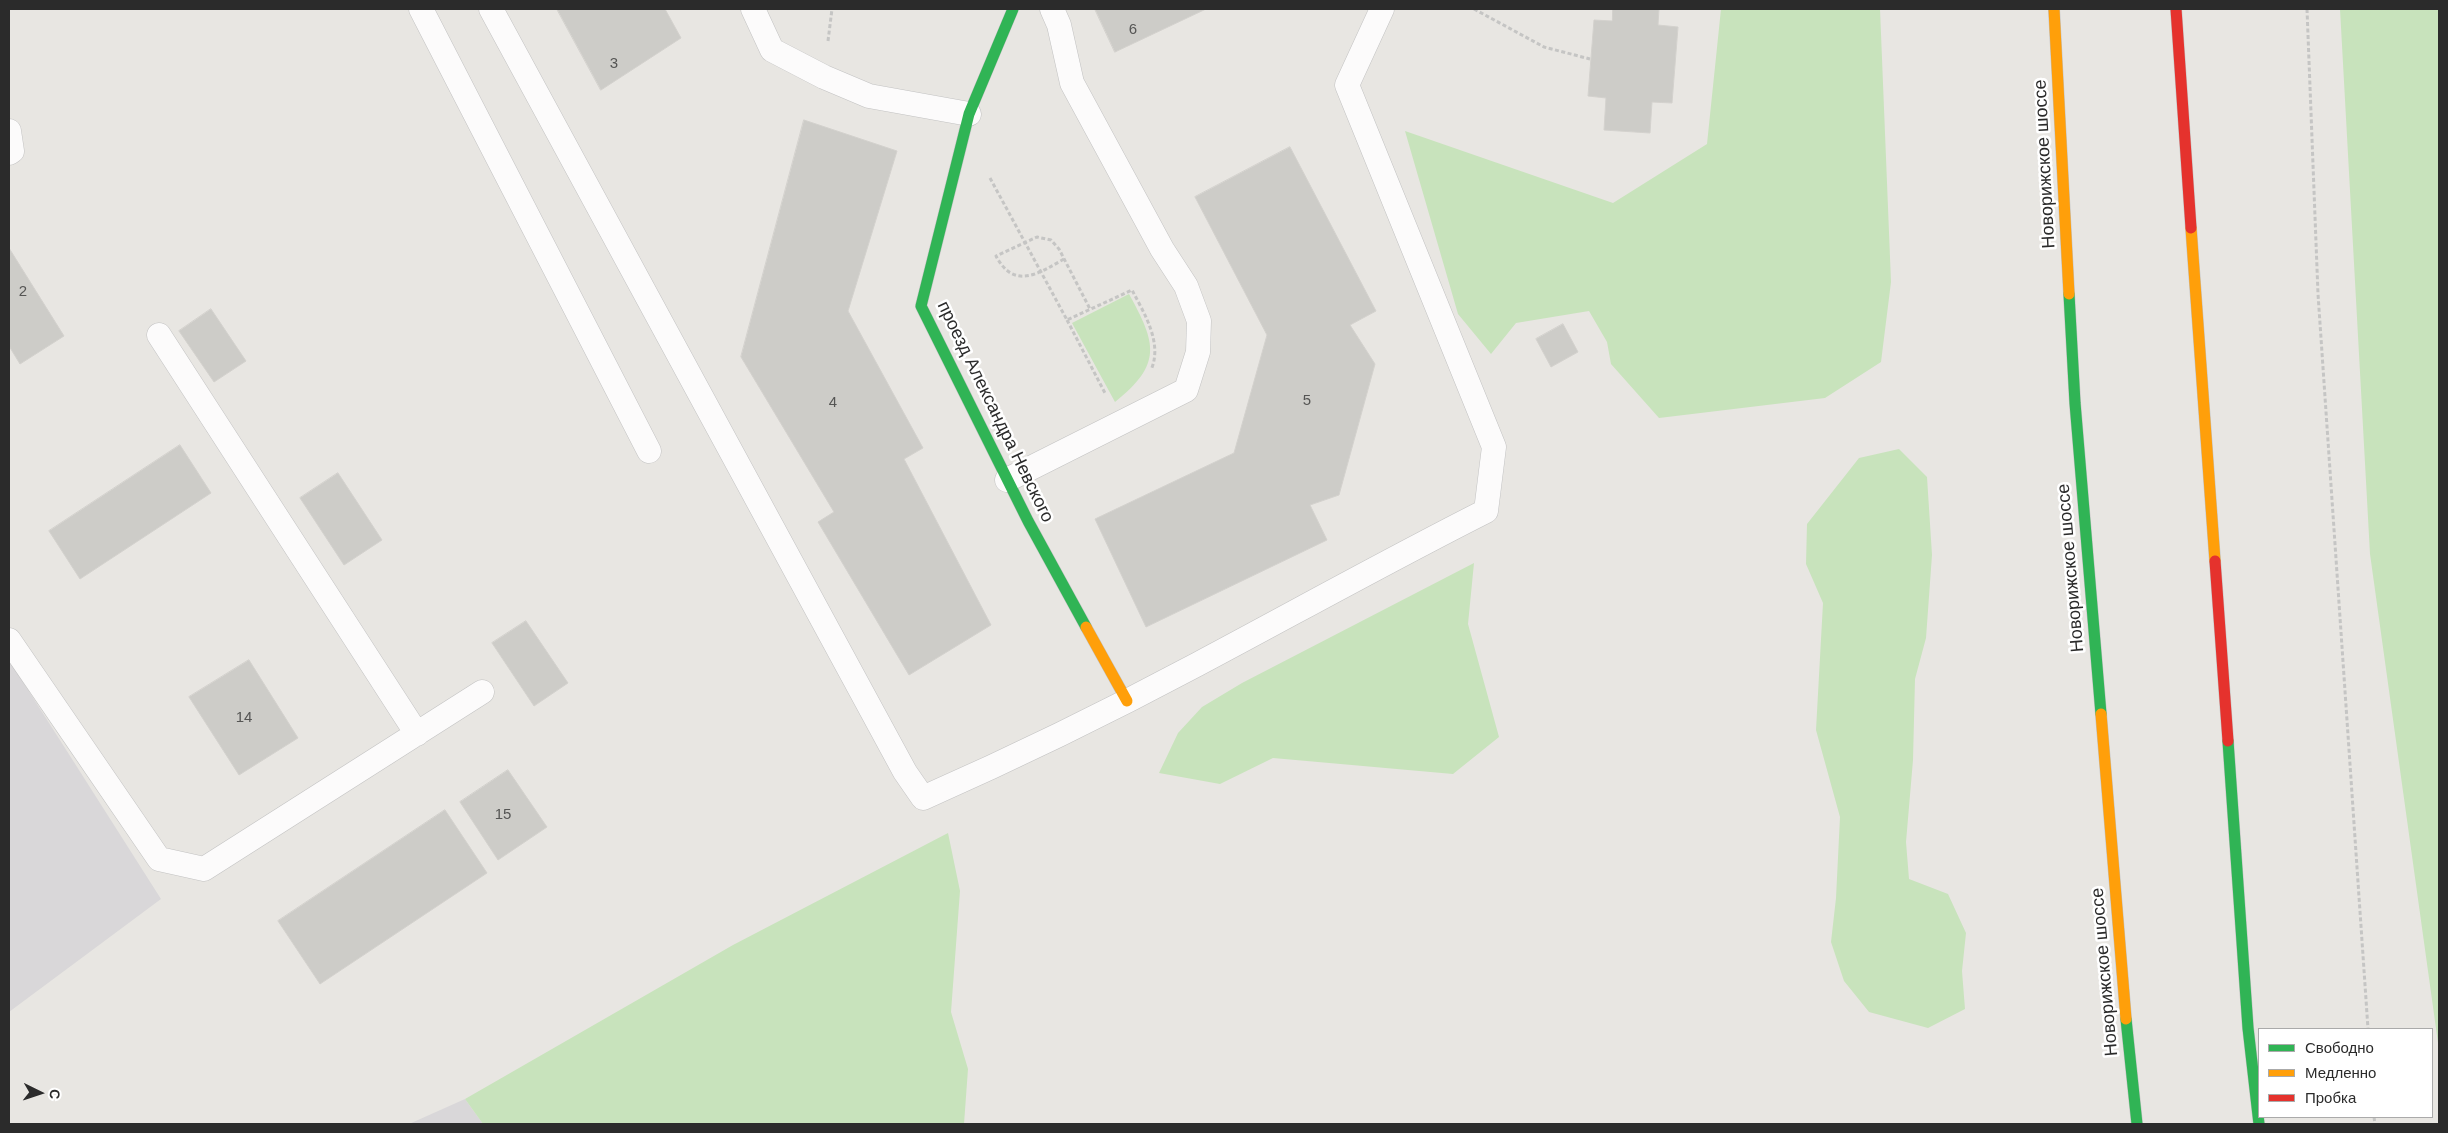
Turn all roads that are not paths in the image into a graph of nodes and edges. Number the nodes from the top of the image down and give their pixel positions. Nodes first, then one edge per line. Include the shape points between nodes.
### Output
1 (421, 9) edge
2 (491, 9) edge
3 (753, 9) edge
4 (1013, 9) edge
5 (1052, 9) edge
6 (1382, 9) edge
7 (2054, 9) edge
8 (2176, 9) edge
9 (969, 114) junction
10 (9, 131) edge
11 (9, 153) edge
12 (159, 335) dead end
13 (649, 451) dead end
14 (1007, 480) junction
15 (9, 640) edge
16 (482, 692) dead end
17 (1127, 701) junction
18 (417, 734) junction
19 (2248, 1028) junction
20 (2258, 1084) edge
21 (2258, 1108) edge
22 (2137, 1124) edge

1 - 13 lane
2 - 17 lane via 905,772 923,798
3 - 9 lane via 772,50 824,77 869,96
4 - 9 main road, проезд Александра Невского
5 - 14 lane via 1059,25 1072,83 1162,249 1186,286 1199,321 1198,352 1186,390
6 - 17 lane via 1347,85 1494,447 1486,512
7 - 22 main road, Новорижское шоссе via 2075,403
8 - 19 main road
9 - 14 main road, проезд Александра Невского via 921,306
10 - 11 lane via 12,151
12 - 18 lane
14 - 17 main road, проезд Александра Невского
15 - 18 lane via 159,859 204,869
16 - 18 lane
19 - 20 lane
19 - 21 main road

